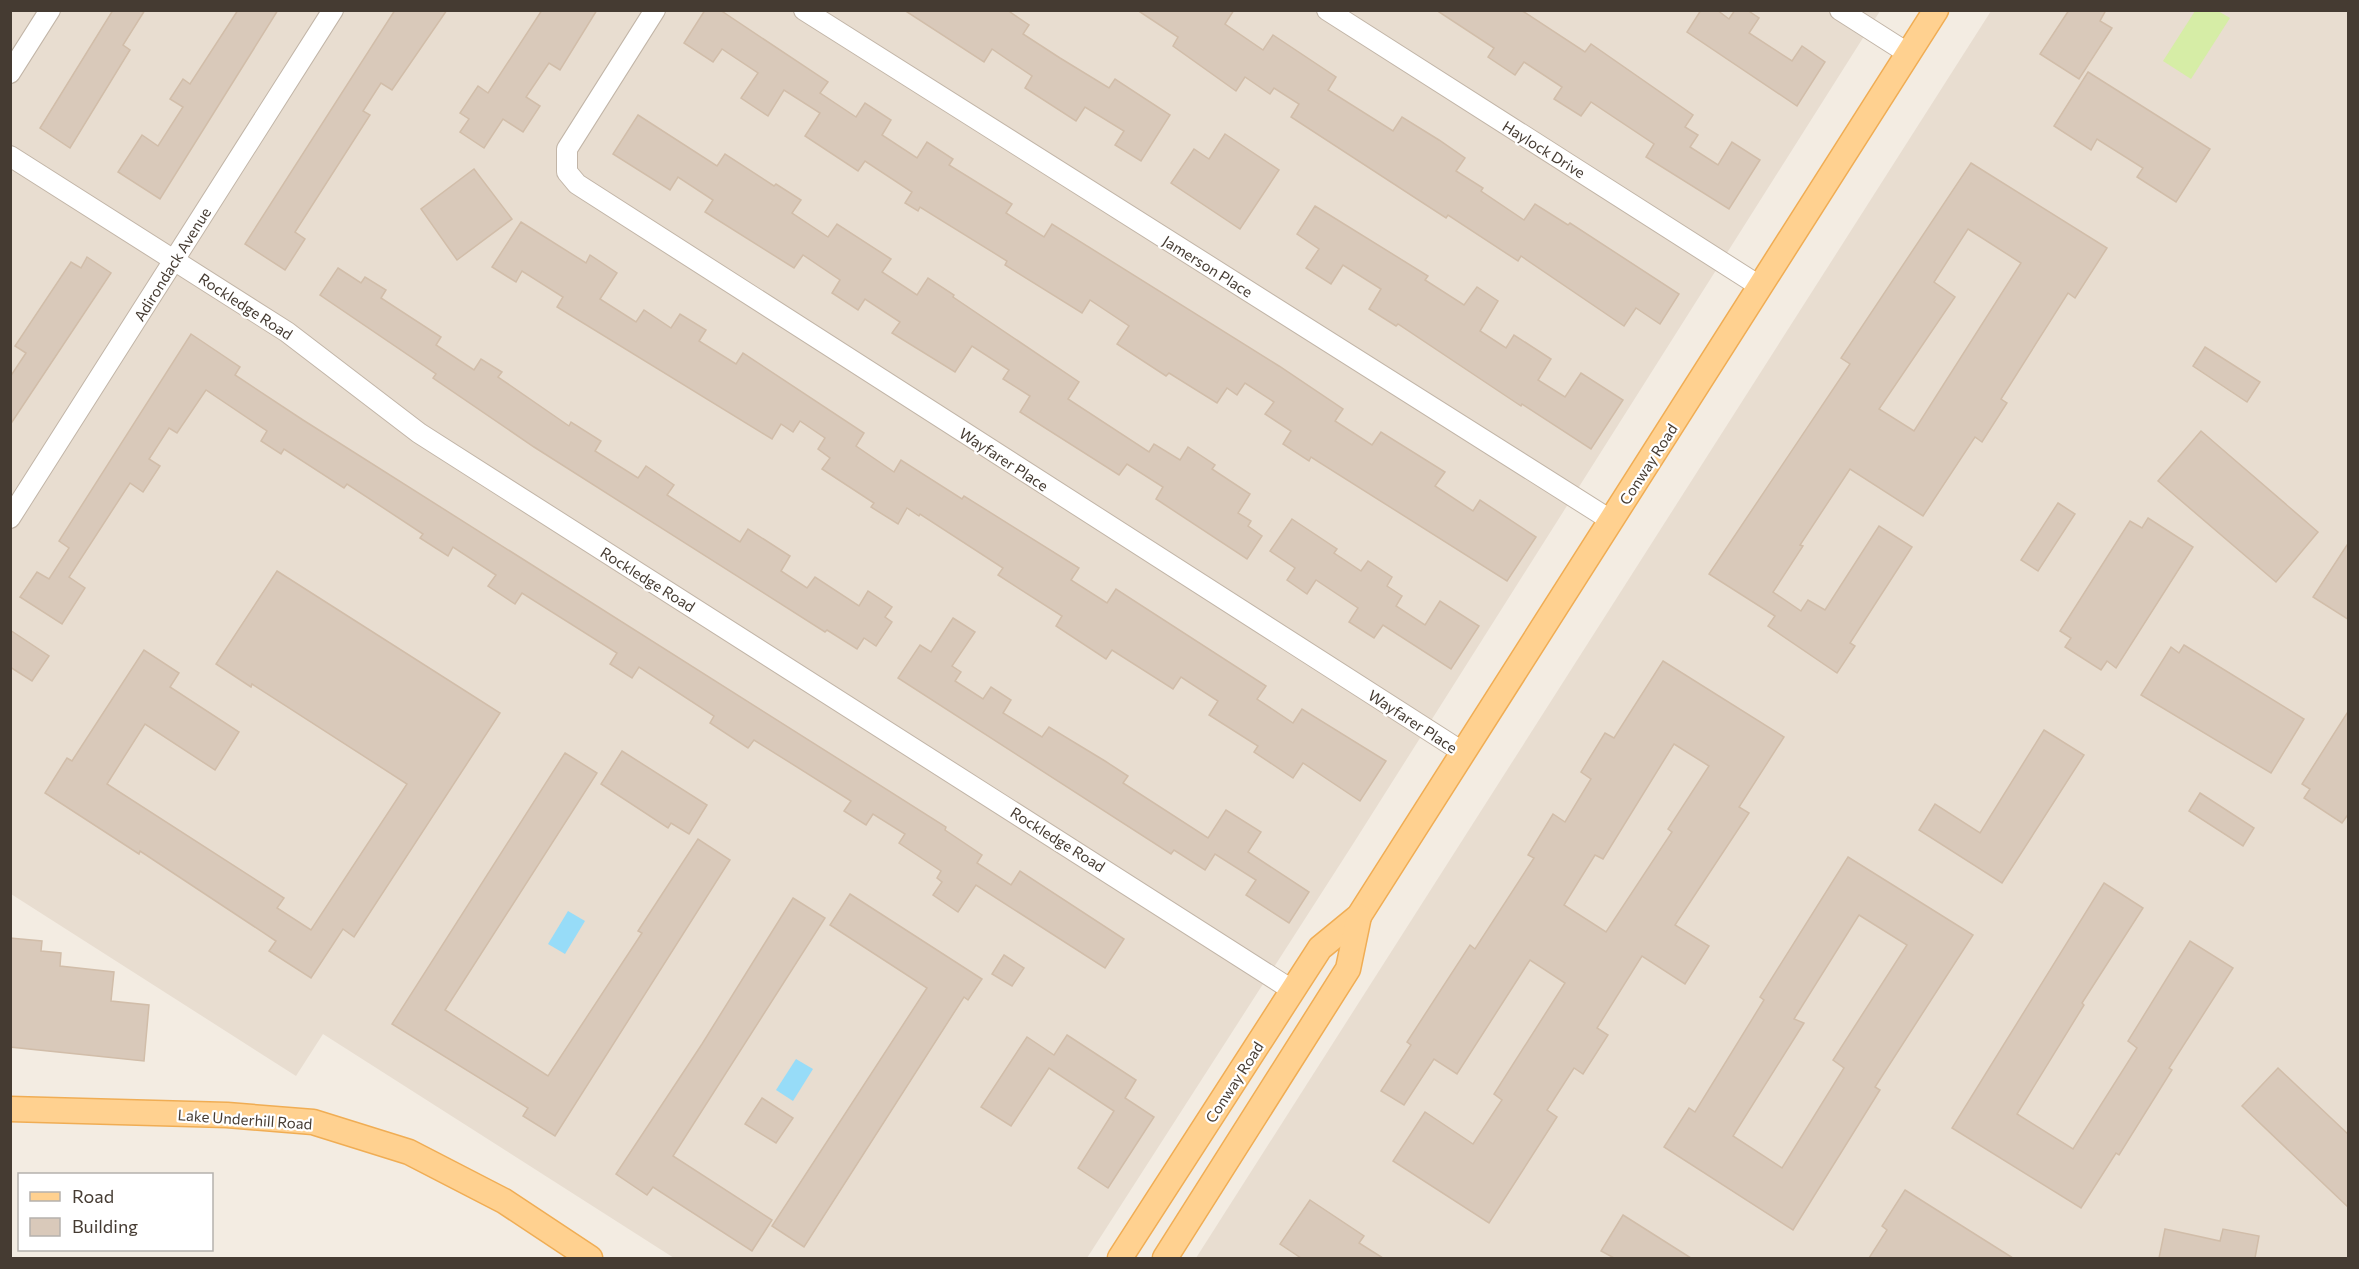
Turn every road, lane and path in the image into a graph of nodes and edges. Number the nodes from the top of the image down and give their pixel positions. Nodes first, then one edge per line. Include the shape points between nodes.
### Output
1 (50, 10) edge
2 (333, 10) edge
3 (655, 10) edge
4 (804, 10) edge
5 (1327, 10) edge
6 (1840, 10) edge
7 (1936, 10) edge
8 (1908, 54) junction
9 (10, 73) edge
10 (10, 156) edge
11 (174, 260) junction
12 (1761, 286) junction
13 (10, 518) edge
14 (1612, 521) junction
15 (1464, 753) junction
16 (1359, 916) junction
17 (1293, 990) junction
18 (10, 1109) edge
19 (590, 1258) edge
20 (1120, 1258) edge
21 (1165, 1258) edge

1 - 9 street
2 - 11 street, Adirondack Avenue
3 - 15 street, Wayfarer Place via 567,149 567,172 577,184
4 - 14 street, Jamerson Place
5 - 12 street, Haylock Drive
6 - 8 street
7 - 8 main road, Conway Road
8 - 12 main road, Conway Road
10 - 11 street, Rockledge Road
11 - 13 street, Adirondack Avenue
11 - 17 street, Rockledge Road via 287,332 418,433
12 - 14 main road, Conway Road
14 - 15 main road, Conway Road
15 - 16 main road, Conway Road
16 - 17 main road, Conway Road via 1320,948
16 - 21 main road, Conway Road via 1348,969
17 - 20 main road, Conway Road
18 - 19 main road, Lake Underhill Road via 227,1115 313,1122 409,1152 504,1201

